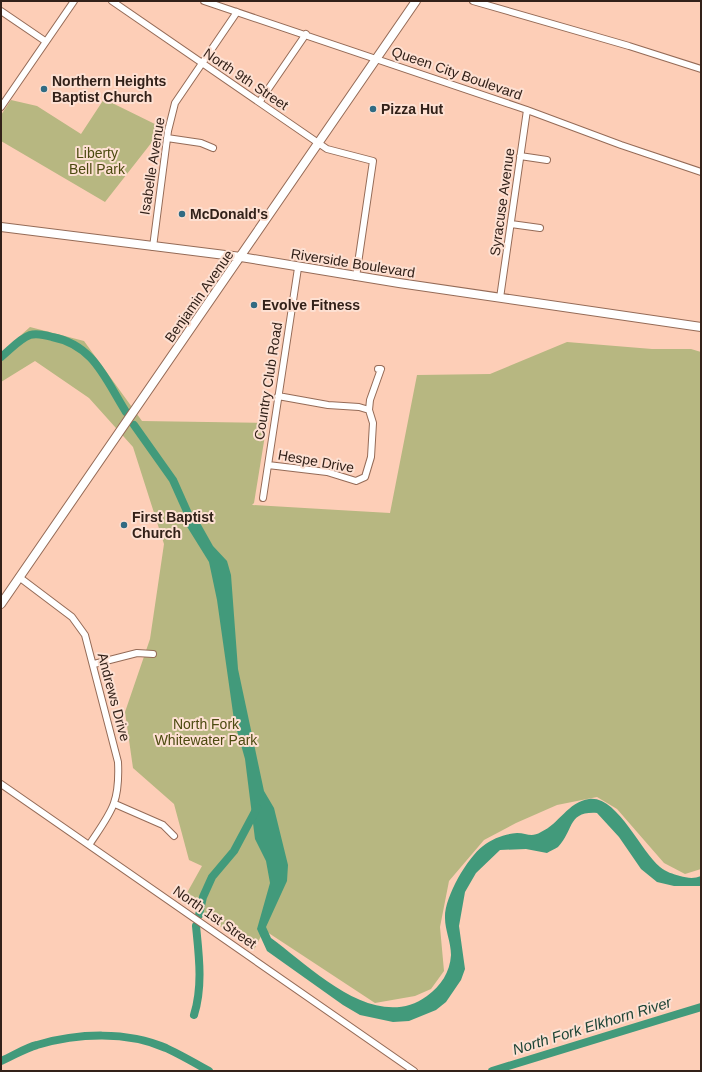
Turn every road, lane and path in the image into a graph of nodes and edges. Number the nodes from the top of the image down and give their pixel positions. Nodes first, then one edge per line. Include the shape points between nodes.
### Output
1 (74, 1) edge
2 (112, 1) edge
3 (204, 1) edge
4 (416, 1) edge
5 (473, 1) edge
6 (1, 11) edge
7 (237, 12) junction
8 (306, 34) junction
9 (46, 41) junction
10 (376, 59) junction
11 (201, 63) junction
12 (701, 69) edge
13 (3, 97) edge
14 (260, 101) junction
15 (1, 107) edge
16 (527, 110) junction
17 (167, 138) junction
18 (319, 144) junction
19 (213, 148) dead end
20 (520, 156) junction
21 (547, 160) dead end
22 (701, 172) edge
23 (511, 224) junction
24 (1, 227) edge
25 (540, 228) dead end
26 (153, 247) junction
27 (241, 258) junction
28 (298, 268) junction
29 (356, 277) junction
30 (500, 298) junction
31 (701, 327) edge
32 (378, 369) dead end
33 (278, 396) junction
34 (369, 410) junction
35 (268, 465) junction
36 (263, 498) dead end
37 (19, 578) junction
38 (1, 604) edge
39 (153, 654) dead end
40 (94, 664) junction
41 (1, 784) edge
42 (115, 804) junction
43 (174, 836) dead end
44 (89, 845) junction
45 (414, 1071) edge

1 - 9 street
2 - 11 street, North 9th Street
3 - 7 street, Queen City Boulevard
4 - 10 main road, Benjamin Avenue
5 - 12 street
6 - 9 street
7 - 8 street, Queen City Boulevard
7 - 11 street, Isabelle Avenue
8 - 10 street, Queen City Boulevard
8 - 14 street
9 - 13 street
10 - 16 street, Queen City Boulevard
10 - 18 main road, Benjamin Avenue
11 - 14 street, North 9th Street
11 - 17 street, Isabelle Avenue via 174,103
13 - 15 street
14 - 18 street, North 9th Street
16 - 20 street, Syracuse Avenue
16 - 22 street, Queen City Boulevard
17 - 19 street
17 - 26 street, Isabelle Avenue
18 - 27 main road, Benjamin Avenue
18 - 29 street, North 9th Street via 327,149 373,161
20 - 21 street
20 - 23 street, Syracuse Avenue
23 - 25 street
23 - 30 street, Syracuse Avenue
24 - 26 main road, Riverside Boulevard
26 - 27 main road, Riverside Boulevard
27 - 28 main road, Riverside Boulevard
27 - 37 main road, Benjamin Avenue
28 - 29 main road, Riverside Boulevard
28 - 33 street, Country Club Road
29 - 30 main road, Riverside Boulevard
30 - 31 main road, Riverside Boulevard
32 - 34 street via 381,369
33 - 34 street
33 - 35 street, Country Club Road
34 - 35 street, Hespe Drive via 373,423 371,457 364,478 356,481 327,472
35 - 36 street, Country Club Road
37 - 38 main road, Benjamin Avenue
37 - 40 street, Andrews Drive via 72,617 85,635
39 - 40 street via 137,653
40 - 42 street, Andrews Drive via 118,762
41 - 44 street, North 1st Street
42 - 43 street via 163,825
42 - 44 street, Andrews Drive
44 - 45 street, North 1st Street

